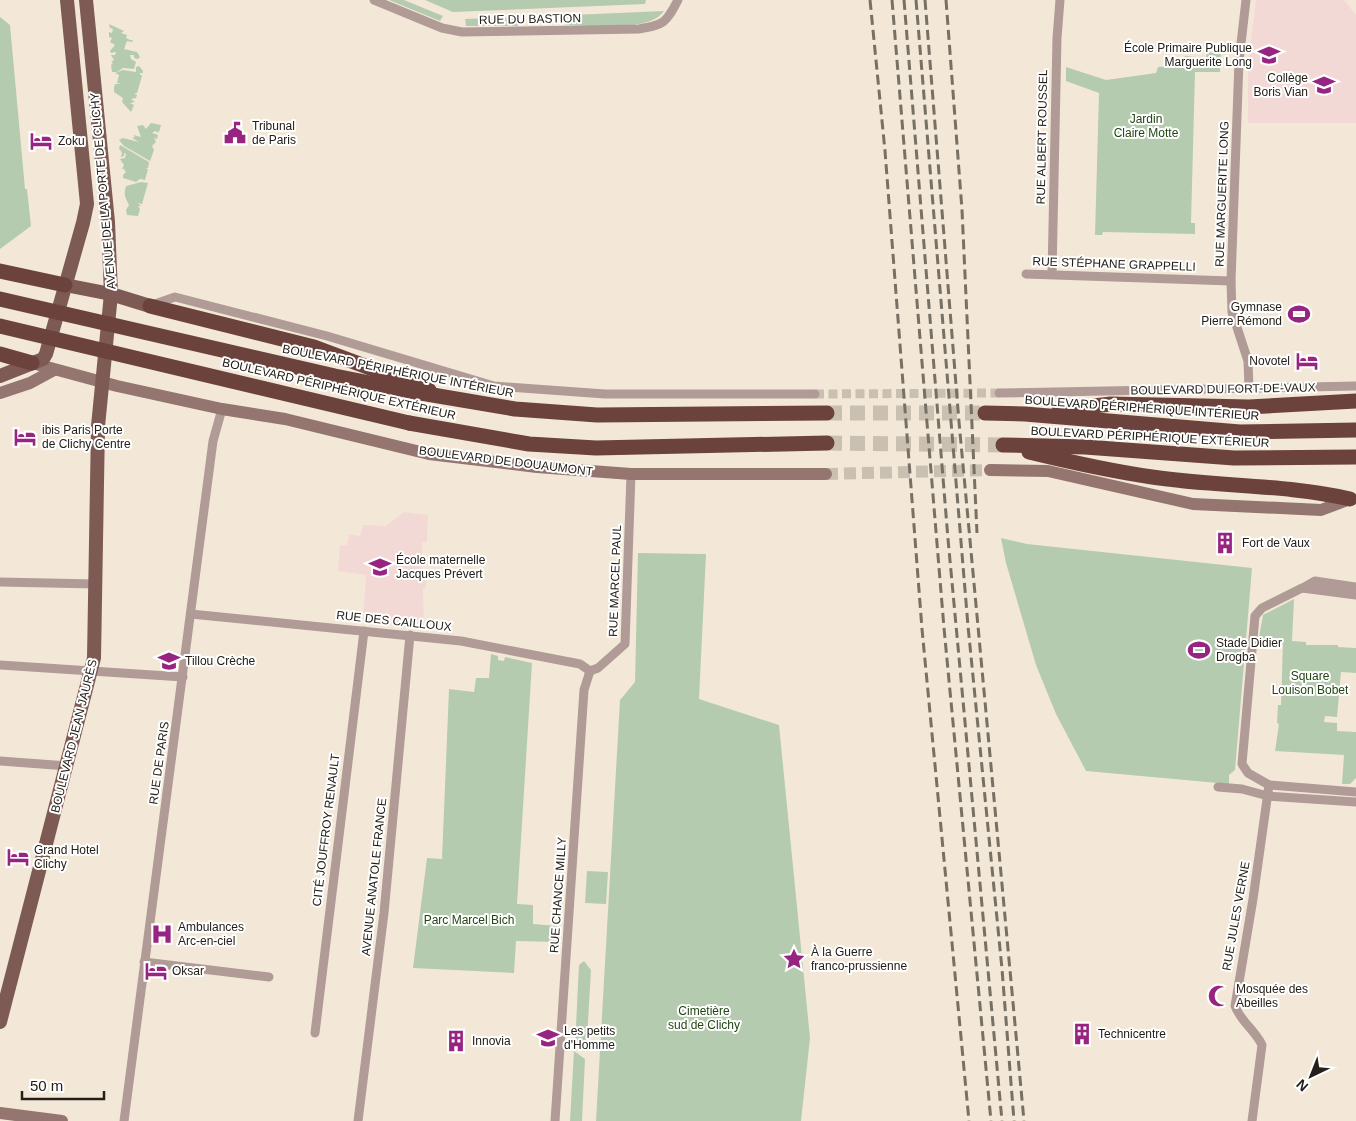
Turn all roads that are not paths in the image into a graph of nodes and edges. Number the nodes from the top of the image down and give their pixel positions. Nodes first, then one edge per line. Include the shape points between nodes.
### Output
1 (67, 0) edge
2 (86, 0) edge
3 (374, 0) edge
4 (678, 0) edge
5 (1060, 0) edge
6 (1246, 0) edge
7 (0, 272) edge
8 (1026, 274) dead end
9 (1052, 274) junction
10 (1231, 281) junction
11 (65, 285) junction
12 (111, 294) junction
13 (0, 299) edge
14 (150, 306) junction
15 (0, 326) edge
16 (0, 354) edge
17 (32, 363) junction
18 (54, 370) junction
19 (0, 376) edge
20 (103, 383) junction
21 (1356, 386) edge
22 (1249, 388) junction
23 (0, 393) edge
24 (1000, 393) tunnel mouth
25 (815, 394) tunnel mouth
26 (454, 399) junction
27 (1356, 401) edge
28 (222, 409) junction
29 (827, 413) tunnel mouth
30 (985, 413) tunnel mouth
31 (1025, 414) junction
32 (1356, 430) edge
33 (827, 443) tunnel mouth
34 (1356, 457) edge
35 (990, 470) tunnel mouth
36 (631, 474) junction
37 (826, 474) tunnel mouth
38 (1353, 500) edge
39 (0, 582) edge
40 (96, 584) junction
41 (1356, 587) edge
42 (1302, 588) junction
43 (1356, 594) edge
44 (191, 614) junction
45 (364, 630) junction
46 (410, 636) junction
47 (0, 664) edge
48 (93, 670) junction
49 (590, 671) junction
50 (183, 676) junction
51 (0, 761) edge
52 (68, 766) junction
53 (1269, 785) junction
54 (1218, 787) dead end
55 (1356, 792) edge
56 (1268, 796) junction
57 (1356, 802) edge
58 (144, 962) junction
59 (269, 977) dead end
60 (0, 1022) edge
61 (315, 1033) dead end
62 (0, 1113) edge
63 (62, 1121) edge
64 (124, 1121) edge
65 (358, 1121) edge
66 (555, 1121) edge
67 (1252, 1121) edge

1 - 11 main road, AVENUE DE LA PORTE DE CLICHY via 86,204
2 - 12 main road, AVENUE DE LA PORTE DE CLICHY via 108,222
3 - 4 street, RUE DU BASTION via 442,28 462,32 639,29 659,26 668,18
5 - 9 street, RUE ALBERT ROUSSEL
6 - 10 street, RUE MARGUERITE LONG via 1239,61
7 - 11 highway
8 - 9 street, RUE STÉPHANE GRAPPELLI
9 - 10 street, RUE STÉPHANE GRAPPELLI
10 - 22 street, RUE MARGUERITE LONG via 1232,312 1248,361
11 - 12 main road
11 - 17 main road, AVENUE DE LA PORTE DE CLICHY via 46,354 43,359
12 - 14 main road
12 - 20 main road, AVENUE DE LA PORTE DE CLICHY
13 - 26 highway, BOULEVARD PÉRIPHÉRIQUE INTÉRIEUR, bridge via 334,376
14 - 25 street via 175,298 327,336 494,386 614,394
14 - 26 highway via 314,347
15 - 33 highway, BOULEVARD PÉRIPHÉRIQUE EXTÉRIEUR, bridge via 409,423 530,444 609,448
16 - 17 highway
17 - 18 main road, BOULEVARD DE DOUAUMONT
17 - 19 main road
18 - 20 main road, BOULEVARD DE DOUAUMONT
18 - 23 main road via 30,383
20 - 28 main road, BOULEVARD DE DOUAUMONT
20 - 40 main road, BOULEVARD JEAN JAURÈS via 98,426
21 - 22 street, BOULEVARD DU FORT-DE-VAUX
22 - 24 street, BOULEVARD DU FORT-DE-VAUX
26 - 29 highway, BOULEVARD PÉRIPHÉRIQUE INTÉRIEUR via 514,410 598,415
27 - 31 highway via 1249,407 1111,404
28 - 36 main road, BOULEVARD DE DOUAUMONT via 285,419 429,454
28 - 44 street, RUE DE PARIS via 213,441
30 - 31 highway, BOULEVARD PÉRIPHÉRIQUE INTÉRIEUR
31 - 32 highway, BOULEVARD PÉRIPHÉRIQUE INTÉRIEUR via 1240,432
34 - 38 highway, BOULEVARD PÉRIPHÉRIQUE EXTÉRIEUR via 1234,458 1085,447 1004,445 1064,461 1153,477 1320,492
35 - 38 main road via 1048,471 1194,504 1320,510
36 - 37 main road, BOULEVARD DE DOUAUMONT
36 - 49 street, RUE MARCEL PAUL via 625,644 598,668
39 - 40 street
40 - 48 main road, BOULEVARD JEAN JAURÈS
41 - 42 street via 1316,582
42 - 43 street
42 - 53 street via 1262,608 1255,616 1242,766
44 - 45 street, RUE DES CAILLOUX
44 - 50 street, RUE DE PARIS
45 - 46 street, RUE DES CAILLOUX
45 - 61 street, CITÉ JOUFFROY RENAULT
46 - 49 street, RUE DES CAILLOUX via 461,641 540,656 580,664
46 - 65 street, AVENUE ANATOLE FRANCE via 384,913
47 - 48 street
48 - 50 street
48 - 52 main road, BOULEVARD JEAN JAURÈS
49 - 66 street, RUE CHANCE MILLY via 584,690
50 - 58 street, RUE DE PARIS
51 - 52 street
52 - 60 main road, BOULEVARD JEAN JAURÈS
53 - 55 street
53 - 56 street, RUE JULES VERNE
54 - 56 street
56 - 57 street
56 - 67 street, RUE JULES VERNE via 1235,994 1237,1013 1262,1045
58 - 59 street
58 - 64 street, RUE DE PARIS
62 - 63 main road

